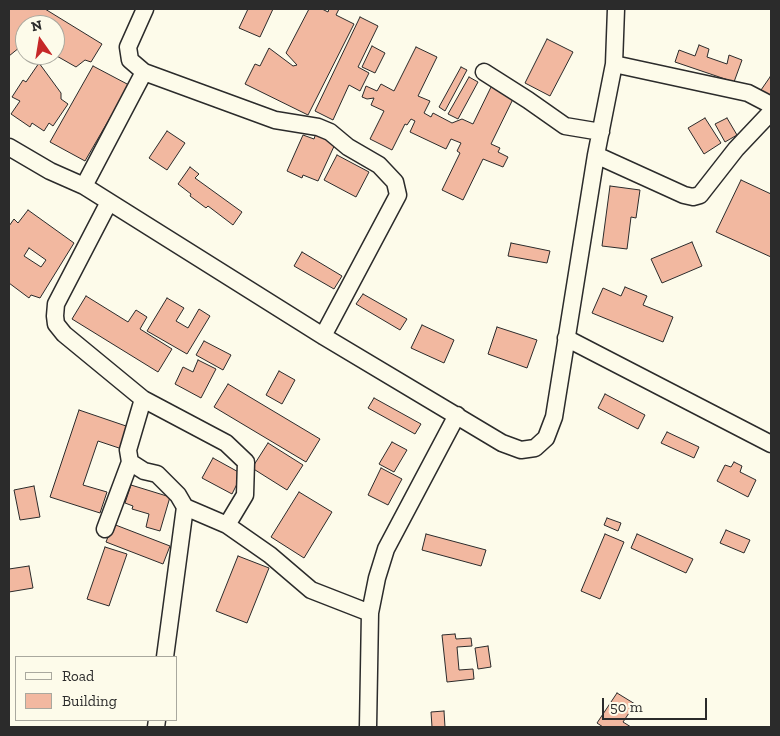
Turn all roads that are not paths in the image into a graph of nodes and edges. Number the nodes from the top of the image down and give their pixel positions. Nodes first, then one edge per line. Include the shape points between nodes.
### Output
1 (144, 9) edge
2 (616, 9) edge
3 (614, 64) junction
4 (144, 72) junction
5 (484, 72) dead end
6 (771, 105) edge
7 (771, 112) edge
8 (601, 132) junction
9 (9, 147) edge
10 (596, 155) junction
11 (84, 186) junction
12 (108, 202) junction
13 (323, 336) junction
14 (566, 338) junction
15 (143, 399) junction
16 (458, 415) junction
17 (771, 444) edge
18 (130, 462) junction
19 (185, 507) junction
20 (227, 525) junction
21 (105, 529) dead end
22 (370, 614) junction
23 (165, 656) edge
24 (368, 727) edge

1 - 4 lane via 128,47 130,60
2 - 3 lane
3 - 6 lane via 748,93
3 - 8 lane
4 - 11 lane
4 - 13 lane via 275,120 330,132 379,165 395,182 398,195
5 - 8 lane via 565,126
7 - 10 lane via 736,149 700,196 684,195
8 - 10 lane
9 - 11 lane
10 - 14 lane
11 - 12 lane
12 - 13 lane
12 - 15 lane via 56,304 56,324
13 - 16 lane
14 - 16 lane via 554,417 546,438 535,448 521,450 502,443
14 - 17 lane
15 - 18 lane via 128,450
15 - 20 lane via 226,443 246,462 245,495
16 - 22 lane via 386,549
18 - 19 lane via 156,474 178,495
18 - 21 lane
19 - 20 lane
19 - 23 lane
20 - 22 lane via 270,555 311,590
22 - 24 lane

